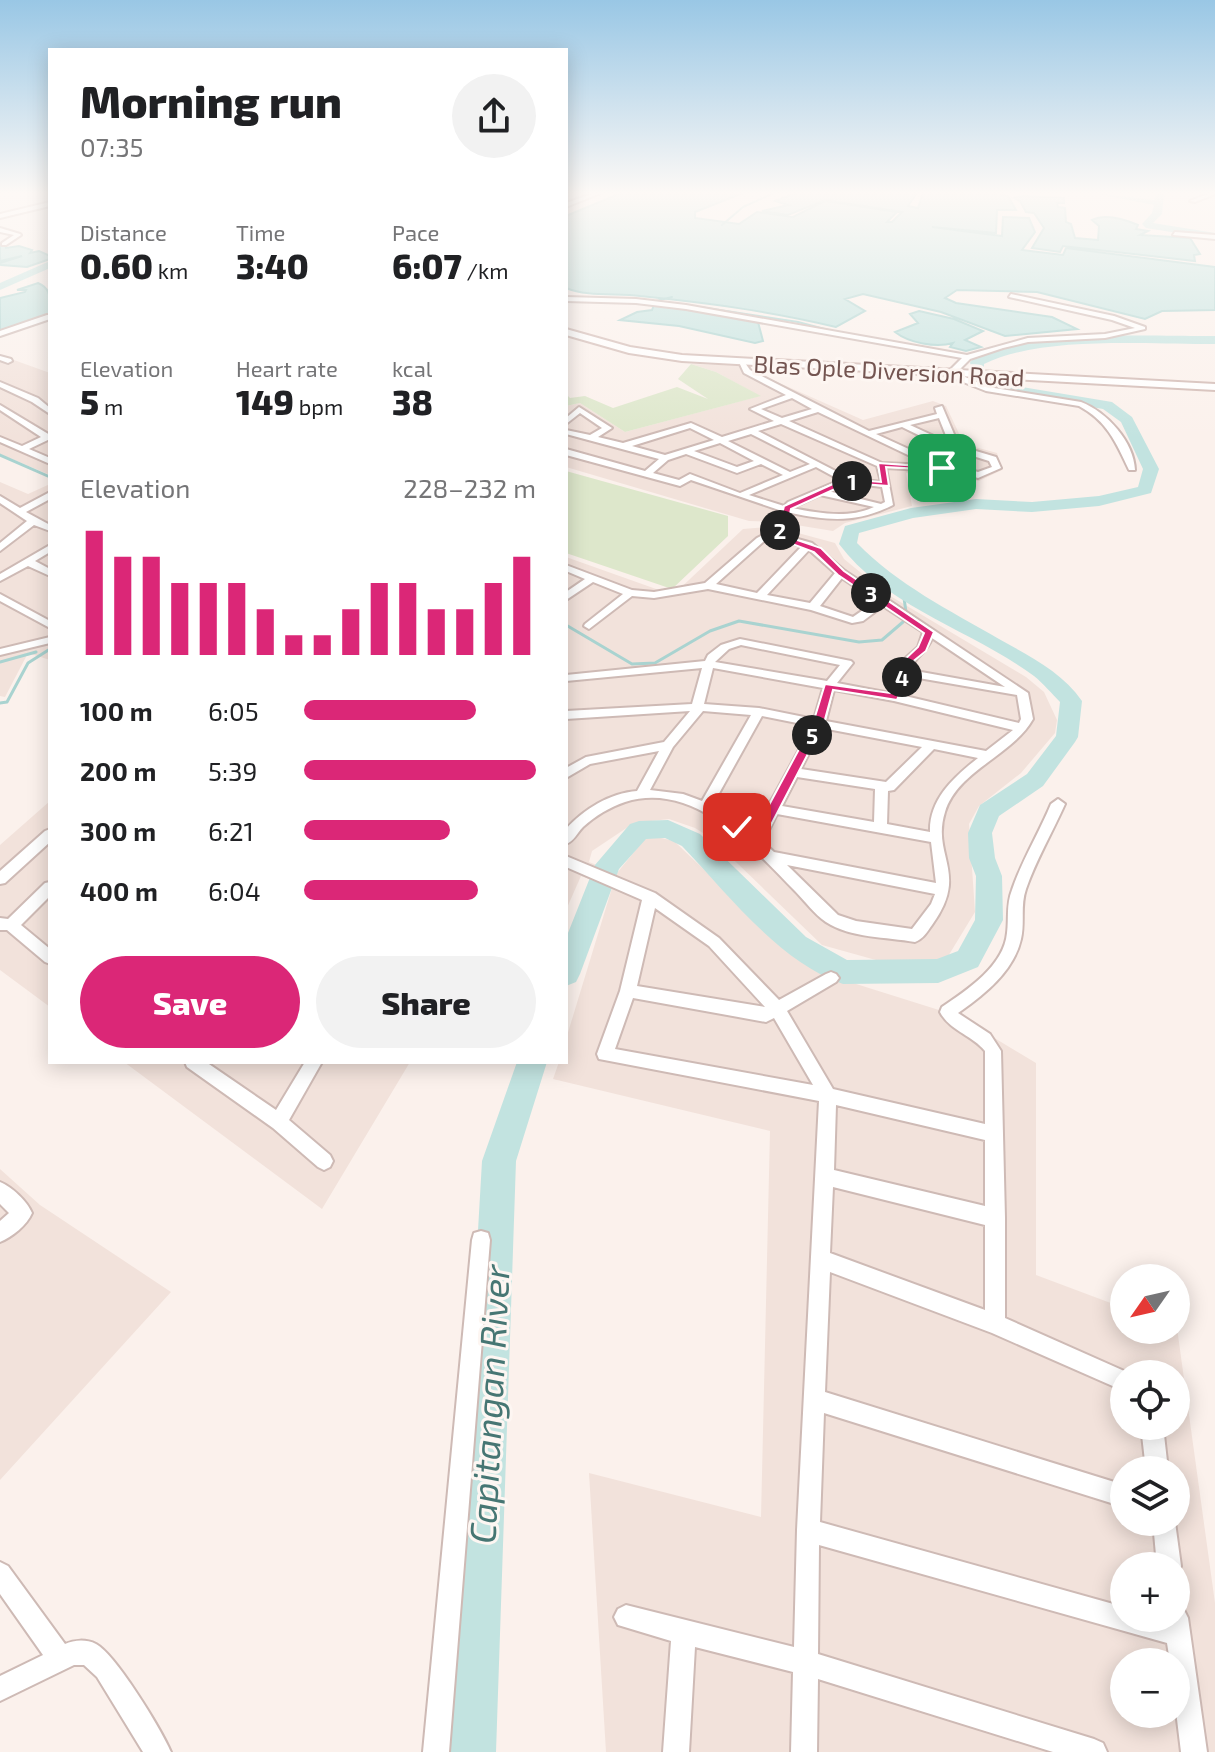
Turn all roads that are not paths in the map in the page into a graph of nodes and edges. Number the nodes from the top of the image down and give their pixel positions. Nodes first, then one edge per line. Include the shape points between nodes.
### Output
1 (1011, 296) dead end
2 (568, 299) edge
3 (48, 318) edge
4 (568, 333) edge
5 (0, 334) edge
6 (970, 356) junction
7 (743, 362) junction
8 (954, 374) junction
9 (0, 384) edge
10 (1215, 387) edge
11 (794, 395) junction
12 (0, 407) edge
13 (820, 409) junction
14 (48, 410) edge
15 (568, 420) edge
16 (783, 421) junction
17 (903, 425) junction
18 (750, 430) junction
19 (568, 432) edge
20 (47, 433) edge
21 (869, 433) junction
22 (591, 438) junction
23 (0, 439) edge
24 (719, 440) junction
25 (623, 446) junction
26 (955, 447) junction
27 (22, 449) junction
28 (685, 451) junction
29 (568, 453) edge
30 (665, 458) junction
31 (48, 460) edge
32 (761, 461) junction
33 (718, 464) junction
34 (817, 464) junction
35 (881, 465) junction
36 (942, 468) junction
37 (1132, 468) dead end
38 (647, 474) junction
39 (789, 475) junction
40 (690, 477) junction
41 (847, 480) junction
42 (886, 485) junction
43 (819, 492) junction
44 (742, 495) junction
45 (48, 496) edge
46 (0, 499) edge
47 (884, 507) junction
48 (18, 508) junction
49 (787, 508) junction
50 (0, 511) edge
51 (33, 521) junction
52 (48, 527) edge
53 (780, 528) junction
54 (809, 545) junction
55 (0, 548) edge
56 (48, 549) edge
57 (28, 562) junction
58 (568, 569) edge
59 (48, 572) edge
60 (841, 573) junction
61 (0, 578) edge
62 (591, 579) junction
63 (708, 586) junction
64 (630, 593) junction
65 (568, 596) edge
66 (0, 597) edge
67 (759, 597) junction
68 (883, 601) junction
69 (813, 607) junction
70 (48, 624) edge
71 (589, 626) dead end
72 (929, 632) junction
73 (48, 641) edge
74 (0, 652) edge
75 (708, 664) junction
76 (903, 672) junction
77 (568, 678) edge
78 (829, 686) junction
79 (1022, 693) junction
80 (894, 697) junction
81 (698, 707) junction
82 (759, 712) junction
83 (568, 715) edge
84 (819, 723) junction
85 (1022, 728) junction
86 (668, 745) junction
87 (931, 745) junction
88 (991, 756) junction
89 (793, 772) junction
90 (568, 773) edge
91 (882, 786) junction
92 (642, 794) junction
93 (1058, 804) dead end
94 (706, 805) junction
95 (774, 809) junction
96 (880, 829) junction
97 (568, 835) edge
98 (48, 836) edge
99 (937, 838) junction
100 (755, 844) junction
101 (769, 857) junction
102 (568, 862) edge
103 (0, 879) edge
104 (48, 889) edge
105 (943, 890) junction
106 (650, 897) junction
107 (5, 924) edge
108 (48, 956) edge
109 (831, 978) dead end
110 (628, 991) junction
111 (777, 1009) junction
112 (196, 1064) edge
113 (313, 1064) edge
114 (828, 1095) junction
115 (279, 1122) junction
116 (992, 1134) junction
117 (324, 1161) dead end
118 (827, 1177) junction
119 (0, 1191) edge
120 (996, 1218) junction
121 (0, 1233) edge
122 (481, 1240) dead end
123 (819, 1258) junction
124 (995, 1324) junction
125 (1110, 1375) edge
126 (814, 1399) junction
127 (1110, 1492) edge
128 (808, 1530) junction
129 (0, 1574) edge
130 (1110, 1609) edge
131 (626, 1617) dead end
132 (684, 1632) junction
133 (1178, 1632) edge
134 (61, 1659) junction
135 (807, 1663) junction
136 (0, 1689) edge
137 (158, 1752) edge
138 (436, 1752) edge
139 (676, 1752) edge
140 (804, 1752) edge
141 (1094, 1752) edge
142 (1194, 1752) edge

1 - 6 street via 1143,328 1105,336 1028,340
2 - 6 street via 680,307
3 - 5 street
4 - 7 main road, Blas Ople Diversion Road via 654,355
6 - 8 street
7 - 8 main road, Blas Ople Diversion Road
7 - 11 street via 747,371
8 - 10 main road, Blas Ople Diversion Road
8 - 37 street via 986,389 1081,404 1095,411 1124,445
9 - 14 street
11 - 13 street
11 - 16 street via 754,409
12 - 20 street
13 - 16 street
13 - 21 street
15 - 22 street via 579,409 608,428
16 - 18 street
16 - 35 street
17 - 21 street
17 - 26 street
17 - 26 street via 941,412
18 - 24 street
18 - 34 street
19 - 22 street
20 - 27 street via 46,439
21 - 36 street
22 - 25 street
23 - 27 street
24 - 25 street via 691,425
24 - 28 street
24 - 32 street
25 - 30 street
26 - 36 street via 993,459 997,468 978,475
27 - 31 street
28 - 30 street
28 - 33 street
29 - 38 street
30 - 38 street
32 - 33 street via 737,470
32 - 39 street
33 - 40 street
34 - 39 street
34 - 41 street
35 - 36 street
35 - 42 street
38 - 40 street via 680,483
39 - 44 street
40 - 44 street
41 - 42 street
41 - 43 street
42 - 47 street via 890,503
43 - 47 street
43 - 49 street
44 - 49 street
45 - 48 street
46 - 48 street
47 - 49 street via 843,519
48 - 50 street
48 - 51 street
49 - 53 street
51 - 52 street
51 - 55 street
53 - 54 street
53 - 63 street
54 - 60 street
54 - 67 street
56 - 57 street
57 - 59 street
57 - 61 street
58 - 62 street
60 - 68 street
60 - 69 street
62 - 64 street
62 - 65 street
63 - 64 street via 654,595
63 - 67 street
64 - 71 street
66 - 70 street
67 - 69 street
68 - 69 street via 852,620
68 - 72 street
72 - 76 street
72 - 79 street
73 - 74 street
75 - 77 street
75 - 78 street
75 - 78 street via 725,647 740,642 847,663
75 - 81 street
76 - 79 street
76 - 80 street
78 - 80 street
78 - 84 street
79 - 85 street via 1027,719
80 - 85 street
81 - 82 street
81 - 83 street
81 - 86 street
82 - 84 street
82 - 94 street
84 - 87 street
84 - 89 street
85 - 88 street
86 - 90 street via 586,761
86 - 92 street
87 - 88 street
87 - 91 street via 889,787
88 - 99 street via 949,792 938,811
89 - 91 street
89 - 95 street
91 - 96 street
92 - 94 street
92 - 97 street via 615,799
93 - 116 street via 1015,902 1012,946 983,984 948,1012 991,1045
94 - 100 street
95 - 96 street
95 - 100 street
96 - 99 street
98 - 103 street
99 - 105 street
100 - 101 street
101 - 105 street
101 - 105 street via 835,921 915,936
102 - 106 street
104 - 107 street
106 - 110 street
106 - 111 street via 714,942
107 - 108 street
109 - 111 street
110 - 111 street via 766,1015
110 - 114 street via 605,1054
111 - 114 street
112 - 115 street
113 - 115 street
114 - 116 street
114 - 118 street
115 - 117 street
116 - 120 street
118 - 120 street
118 - 123 street
119 - 121 street via 23,1213
120 - 124 street
122 - 138 street
123 - 124 street
123 - 126 street
124 - 125 street
126 - 127 street
126 - 128 street
128 - 130 street
128 - 135 street
129 - 134 street
131 - 132 street
132 - 135 street
132 - 139 street
133 - 142 street
134 - 136 street
134 - 137 street via 89,1653 106,1668
135 - 140 street
135 - 141 street

